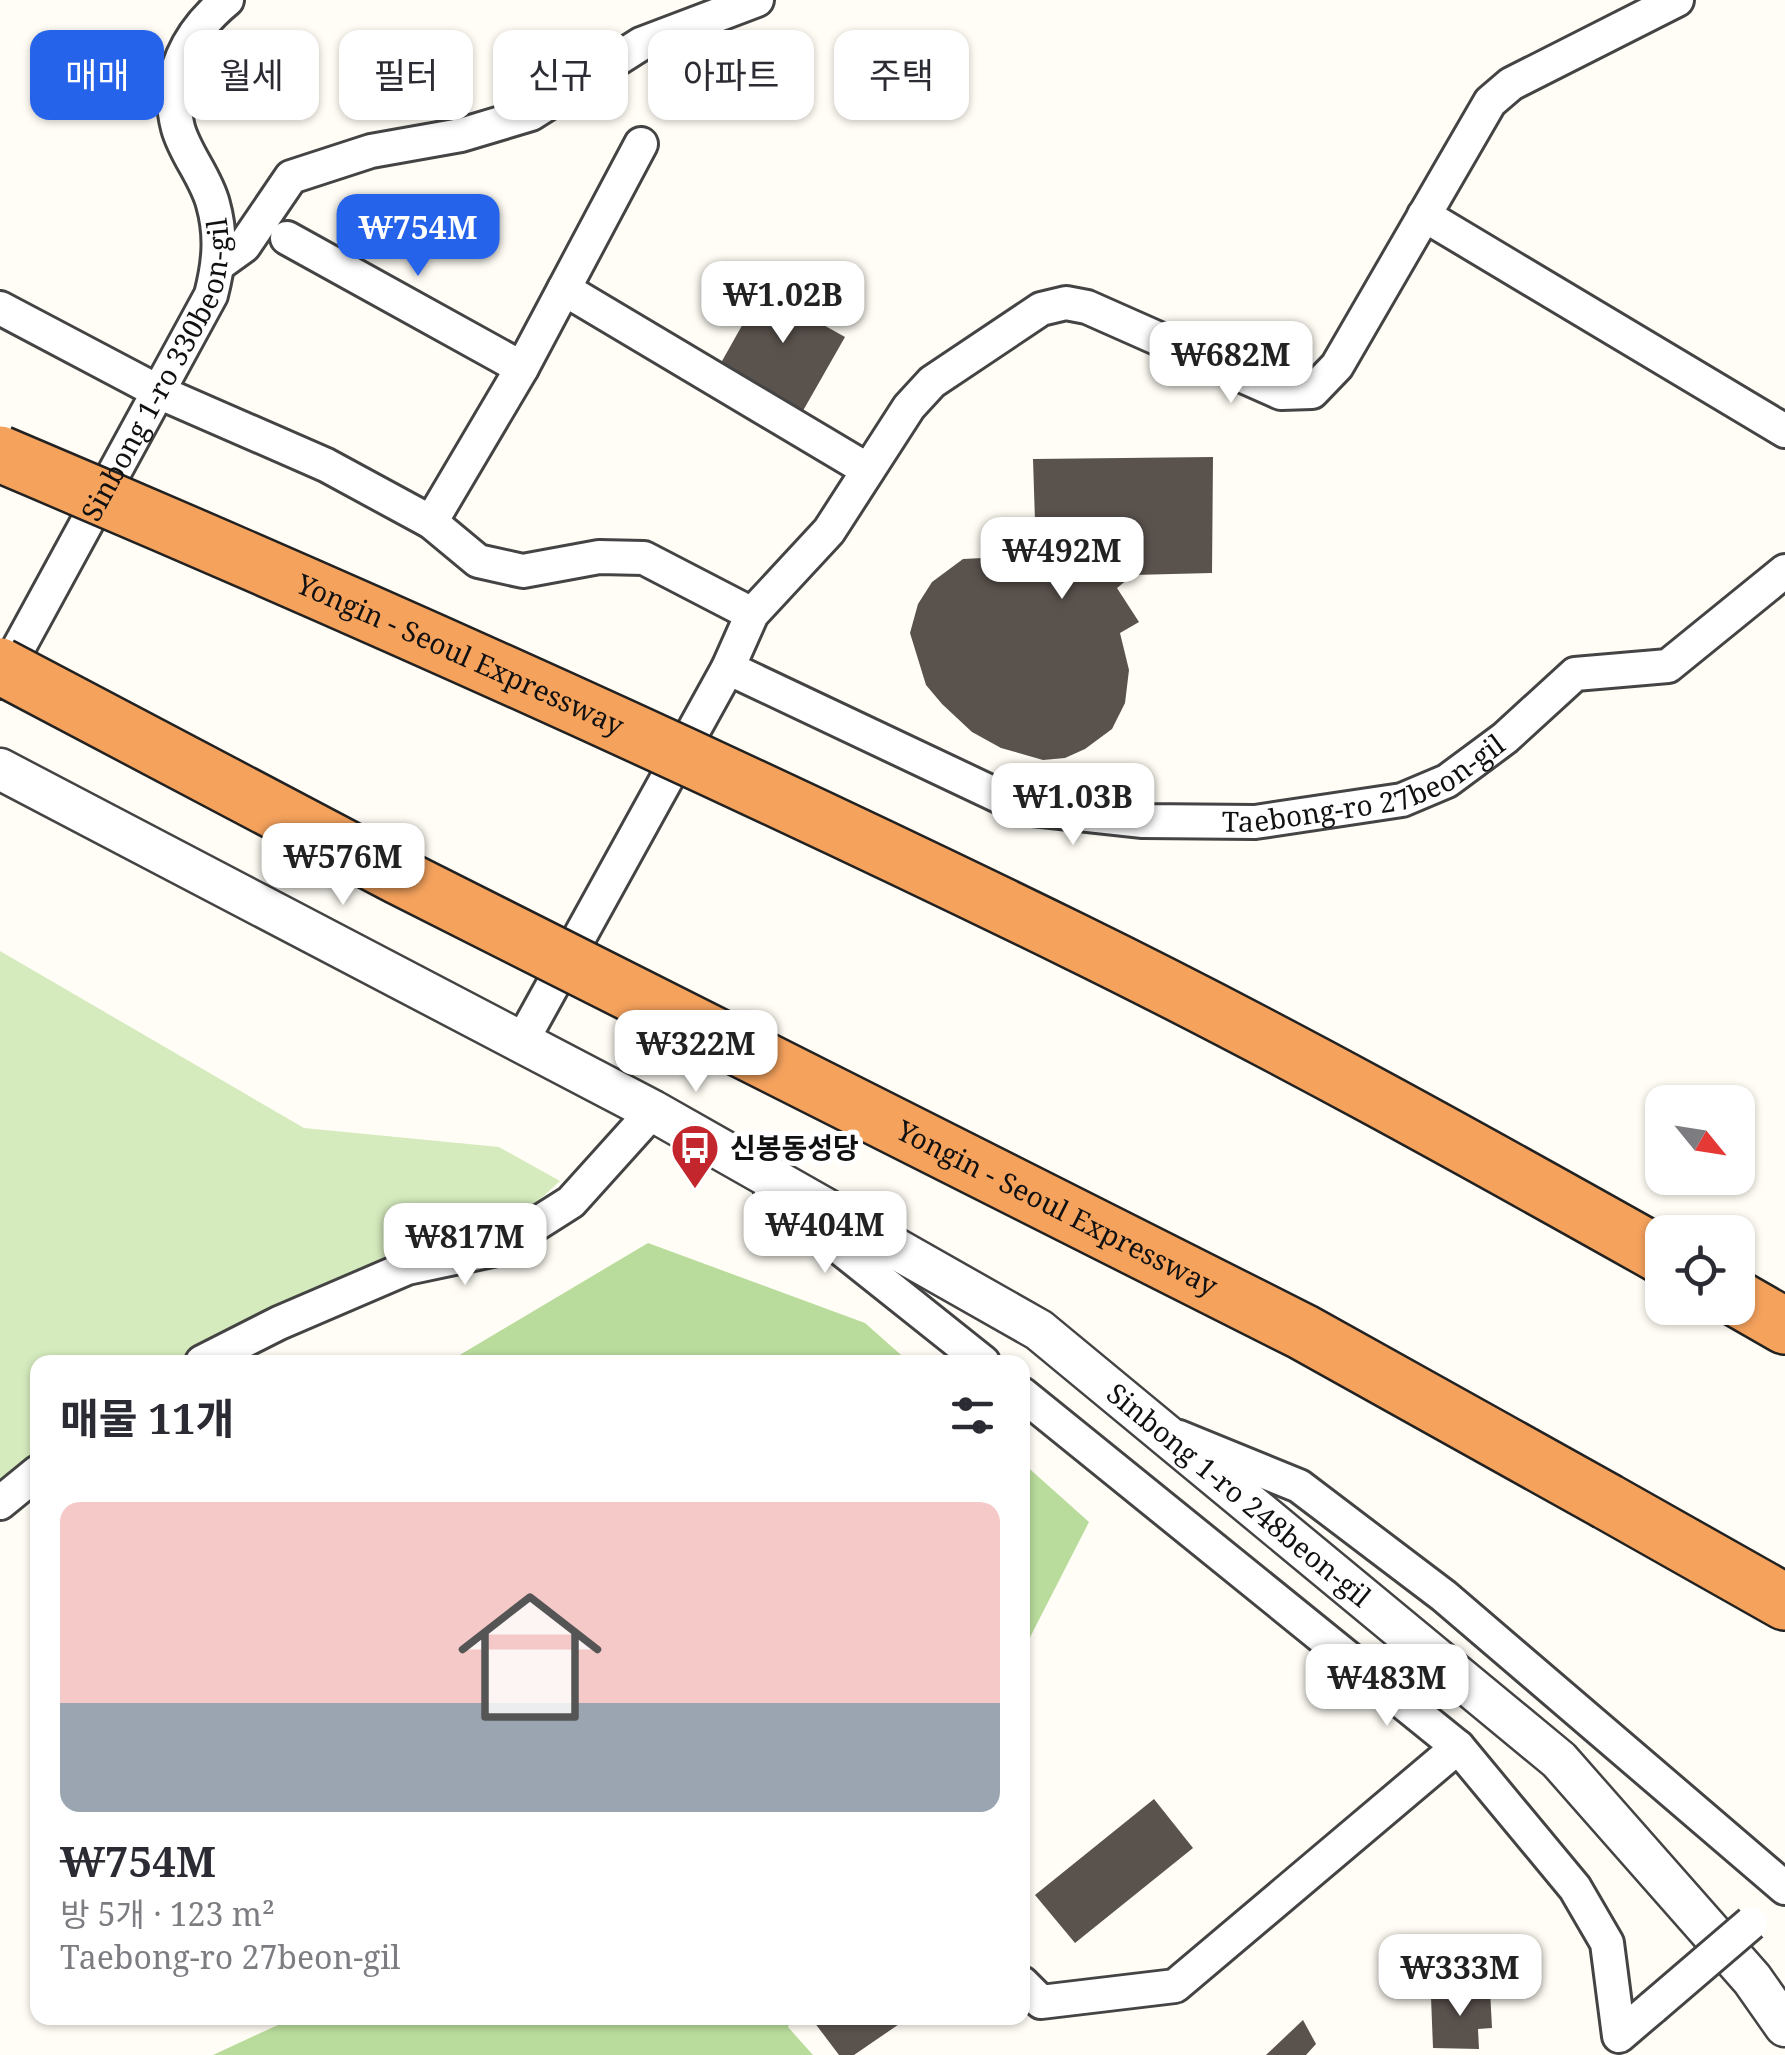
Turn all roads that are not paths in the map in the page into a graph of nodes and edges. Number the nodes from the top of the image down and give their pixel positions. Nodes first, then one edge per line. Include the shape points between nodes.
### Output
1 (227, 0) edge
2 (758, 0) edge
3 (1677, 0) edge
4 (642, 144) dead end
5 (1424, 215) junction
6 (287, 238) dead end
7 (219, 264) junction
8 (564, 290) junction
9 (0, 308) edge
10 (522, 368) junction
11 (161, 393) junction
12 (1785, 432) edge
13 (0, 454) edge
14 (868, 470) junction
15 (431, 522) junction
16 (1785, 570) edge
17 (752, 614) junction
18 (0, 666) edge
19 (728, 668) junction
20 (0, 682) edge
21 (0, 769) edge
22 (522, 1041) junction
23 (652, 1111) junction
24 (705, 1140) junction
25 (1645, 1246) edge
26 (1755, 1308) edge
27 (1785, 1326) edge
28 (216, 1355) edge
29 (974, 1355) edge
30 (1030, 1400) edge
31 (1160, 1429) junction
32 (30, 1479) edge
33 (0, 1503) edge
34 (1785, 1602) edge
35 (1458, 1746) junction
36 (1785, 1891) edge
37 (1030, 1991) edge
38 (1785, 2026) edge
39 (1608, 2045) edge

1 - 7 street, Sinbong 1-ro 330beon-gil via 196,30 178,62 174,96 178,130 213,204
2 - 7 street via 640,44 531,114 291,177 244,246
3 - 5 street via 1512,84 1490,102
4 - 8 street
5 - 12 street
5 - 14 street via 1336,366 1312,392 1281,393 1130,324 1054,304 932,382
6 - 10 street
7 - 11 street, Sinbong 1-ro 330beon-gil via 211,295
8 - 10 street
8 - 14 street
9 - 11 street
10 - 15 street
11 - 15 street via 326,465
11 - 20 street, Sinbong 1-ro 330beon-gil
13 - 25 highway, Yongin - Seoul Expressway, bridge via 312,585 1076,942 1400,1109
14 - 17 street via 829,531
15 - 17 street via 457,548 501,568 644,558
16 - 19 street, Taebong-ro 27beon-gil via 1668,666 1575,674 1447,782 1402,800 1255,822 1143,821 1024,808
17 - 19 street
18 - 34 highway, Yongin - Seoul Expressway, bridge via 398,876 1304,1332
19 - 22 street
21 - 22 street
22 - 23 street
23 - 24 street, Sinbong 1-ro 248beon-gil
23 - 28 street via 571,1202 497,1249 407,1268
24 - 29 street
24 - 31 street, Sinbong 1-ro 248beon-gil via 1039,1330
26 - 27 highway
30 - 35 street
31 - 36 street via 1299,1486 1444,1596
31 - 38 street, Sinbong 1-ro 248beon-gil via 1559,1760 1752,1979
32 - 33 street
35 - 37 street via 1174,1986 1041,2002
35 - 39 street via 1575,1888 1607,1943
36 - 39 street, bridge

